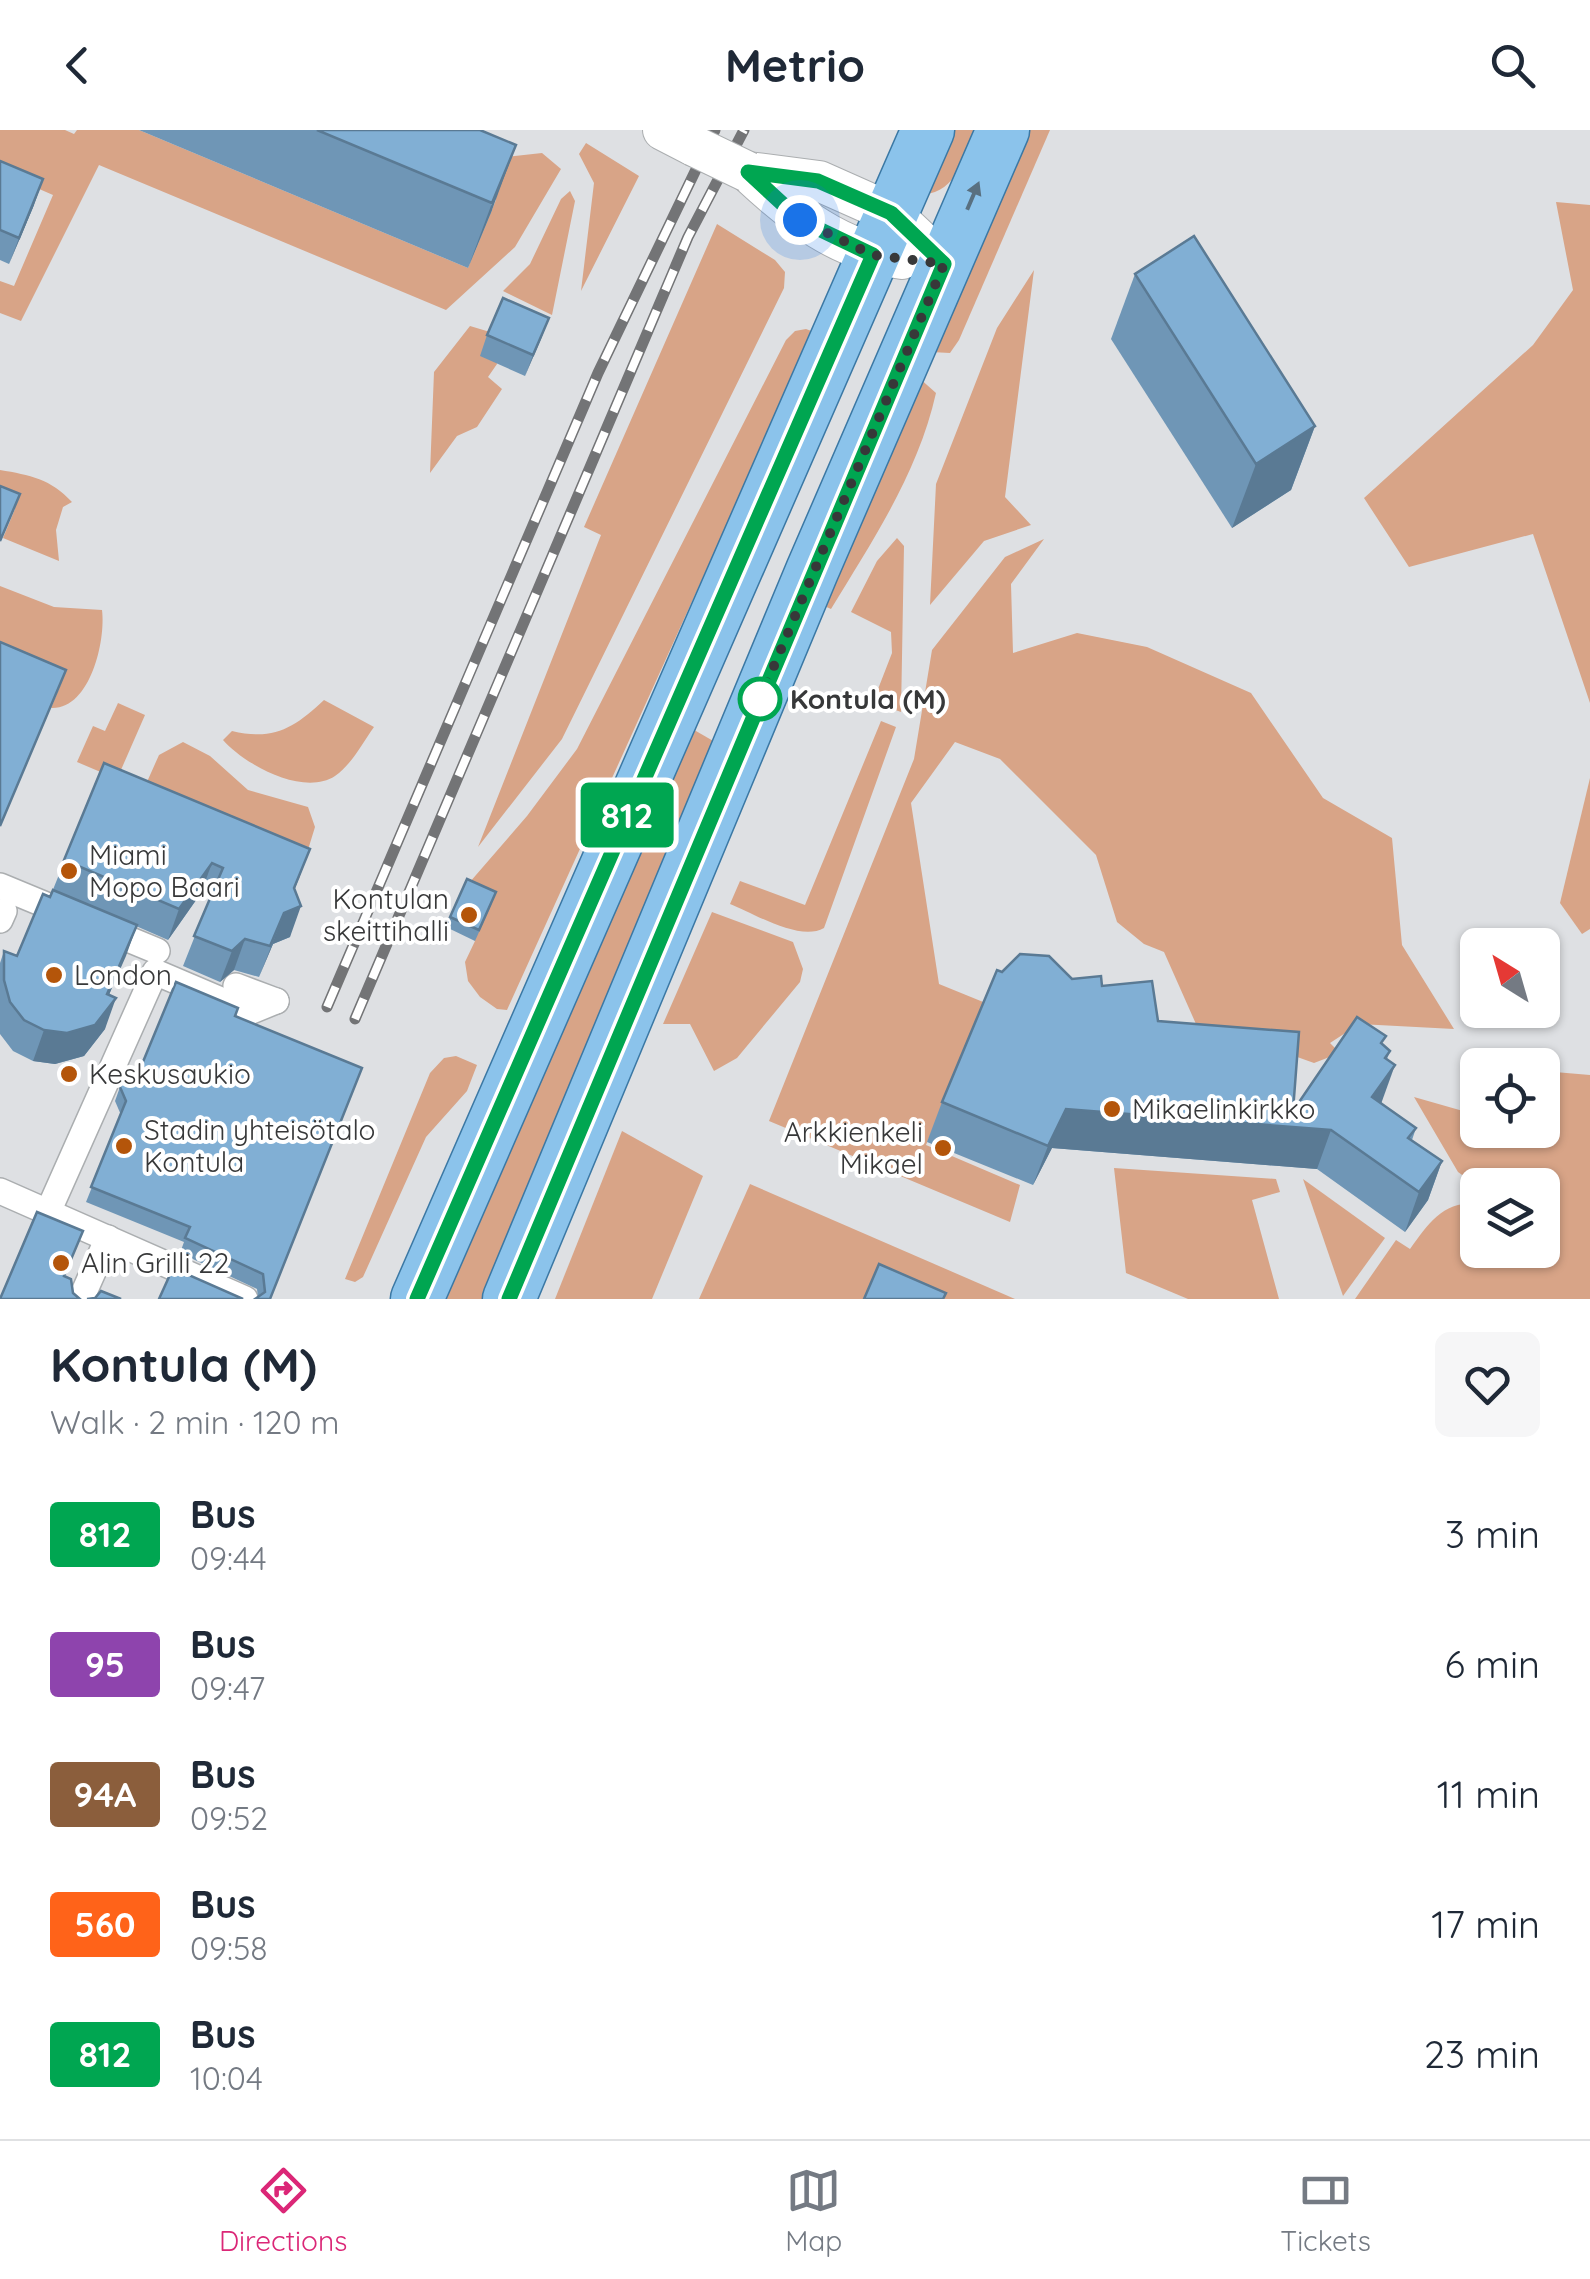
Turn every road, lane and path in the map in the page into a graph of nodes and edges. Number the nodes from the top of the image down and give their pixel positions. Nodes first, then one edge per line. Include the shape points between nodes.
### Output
1 (664, 130) edge
2 (928, 130) edge
3 (1003, 130) edge
4 (882, 234) junction
5 (944, 264) junction
6 (1, 906) edge
7 (157, 951) dead end
8 (236, 986) dead end
9 (0, 1192) edge
10 (48, 1212) junction
11 (108, 1238) junction
12 (229, 1296) edge
13 (81, 1299) edge
14 (417, 1299) edge
15 (509, 1299) edge

1 - 4 street, bridge via 748,172 818,181
2 - 4 main road
5 -> 3 main road
4 - 5 street
4 - 14 main road
5 - 15 main road
6 - 7 street via 47,906
8 - 10 street via 276,1001 250,1012 155,972
9 - 10 street
10 - 11 street
11 - 12 street
11 - 13 street

